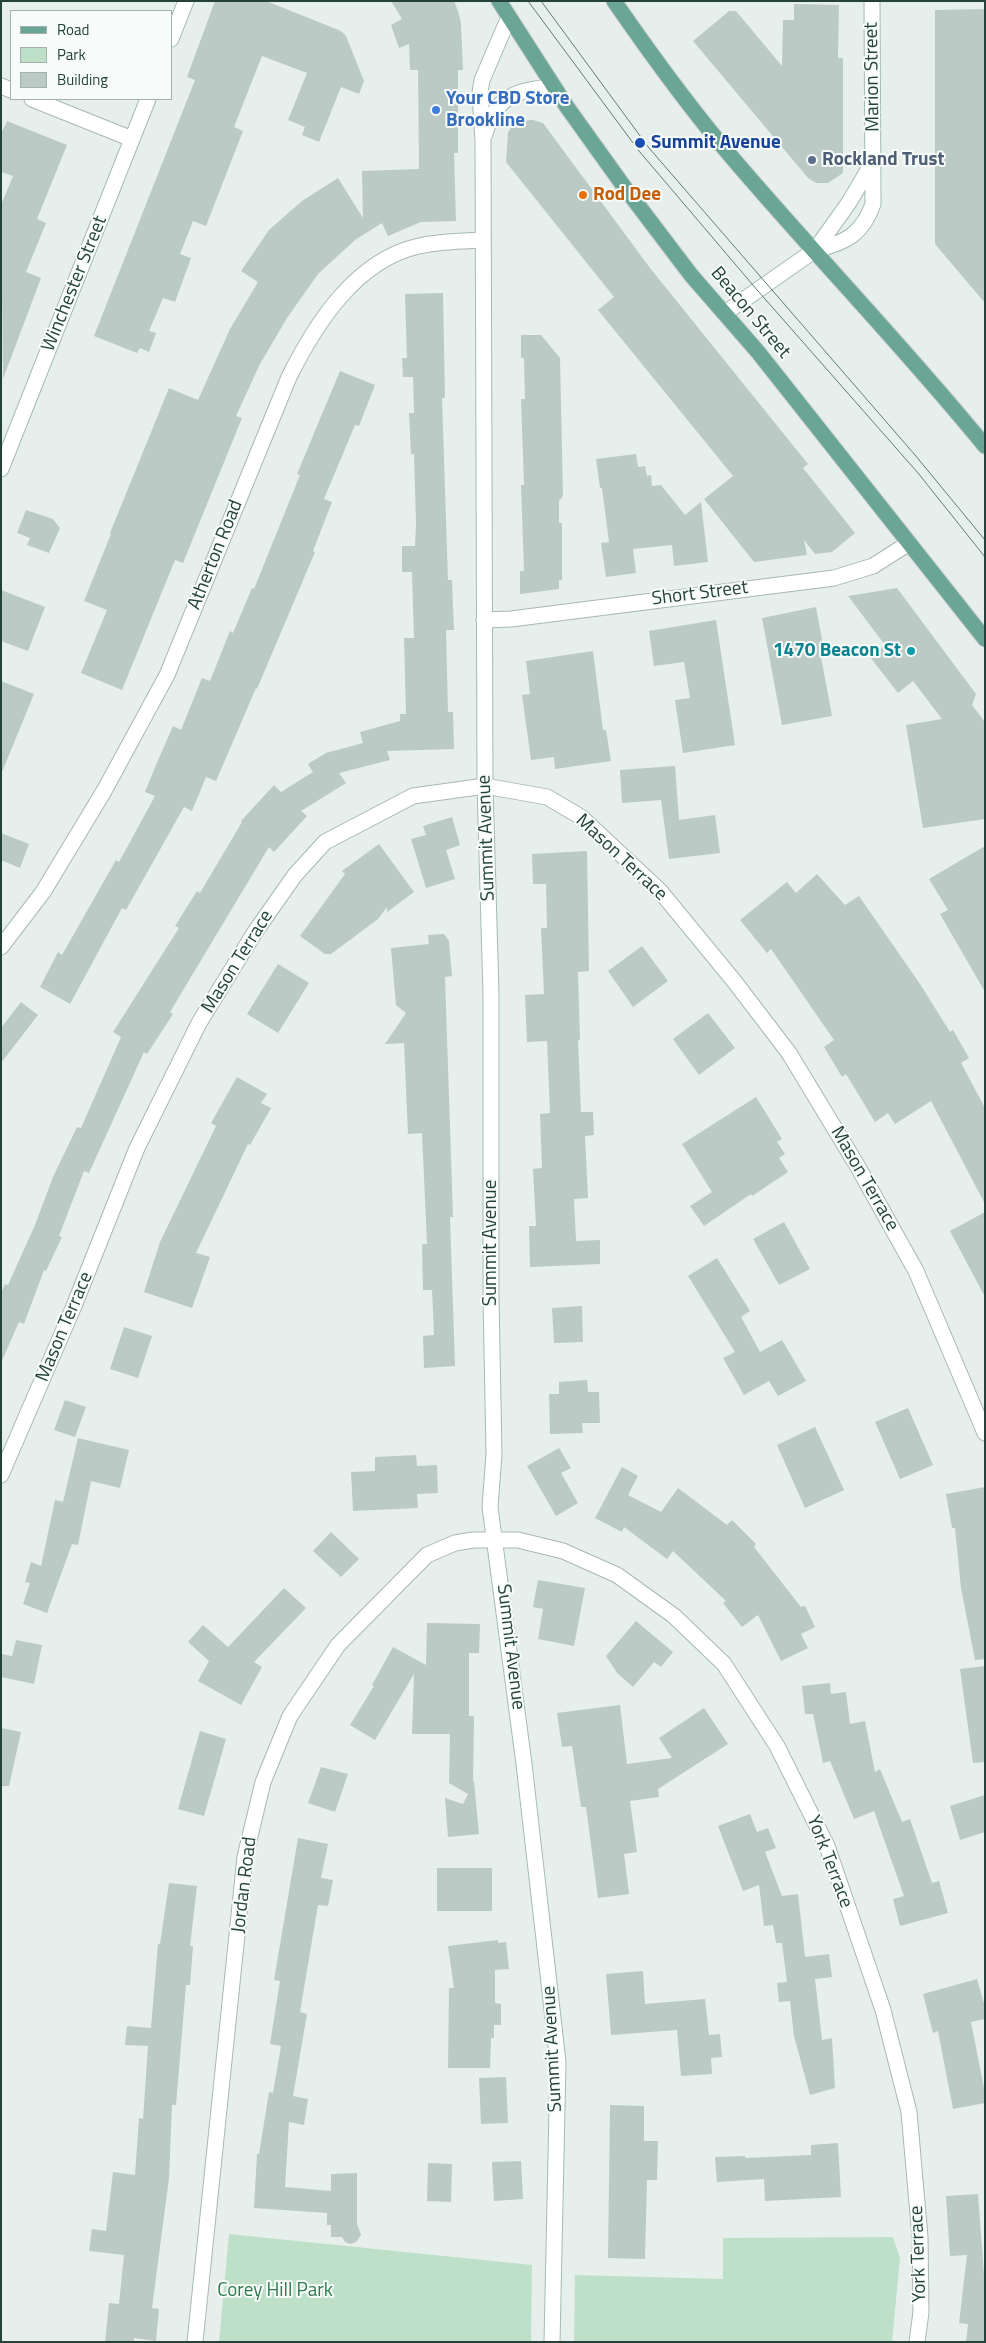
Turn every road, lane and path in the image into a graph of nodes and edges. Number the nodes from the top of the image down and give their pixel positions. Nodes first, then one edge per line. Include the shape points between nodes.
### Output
1 (186, 1) edge
2 (499, 1) edge
3 (614, 1) edge
4 (872, 1) edge
5 (509, 16) junction
6 (172, 36) edge
7 (554, 87) junction
8 (34, 100) edge
9 (148, 100) edge
10 (132, 139) junction
11 (483, 140) junction
12 (874, 153) junction
13 (483, 240) junction
14 (815, 250) junction
15 (725, 313) junction
16 (985, 446) edge
17 (1, 469) edge
18 (909, 543) junction
19 (484, 620) junction
20 (985, 639) edge
21 (485, 786) junction
22 (1, 947) edge
23 (985, 1433) edge
24 (1, 1475) edge
25 (494, 1540) junction
26 (195, 2342) edge
27 (552, 2342) edge
28 (917, 2342) edge

1 - 6 street
2 - 5 main road, Beacon Street
3 - 14 main road via 707,127
4 - 12 street, Marion Street
5 - 7 main road, Beacon Street
5 - 11 street, Summit Avenue via 482,80
7 - 11 street, Summit Avenue via 520,92 503,101 494,110
7 - 15 main road, Beacon Street via 625,188 691,275
8 - 10 street
9 - 10 street, Winchester Street
10 - 17 street, Winchester Street
11 - 13 street, Summit Avenue
12 - 14 street, Marion Street via 858,188
12 - 14 street, Marion Street via 873,204 867,220 858,232
13 - 19 street, Summit Avenue
13 - 22 street, Atherton Road via 418,246 373,266 338,300 304,347 285,386 167,675 104,791 48,883
14 - 15 street, Marion Street
14 - 16 main road
15 - 18 main road, Beacon Street
18 - 19 street, Short Street via 873,566 834,578
18 - 20 main road, Beacon Street
19 - 21 street, Summit Avenue
21 - 23 street, Mason Terrace via 547,797 581,817 660,891 734,981 789,1053 856,1163 916,1271
21 - 24 street, Mason Terrace via 413,796 325,842 295,875 255,932 199,1023 137,1148 74,1306
21 - 25 street, Summit Avenue via 491,994 494,1454 490,1507
25 - 26 street, Jordan Road via 455,1543 427,1554 338,1646 290,1716 263,1782 245,1857
25 - 27 street, Summit Avenue via 524,1764 558,2062
25 - 28 street, York Terrace via 518,1540 564,1551 617,1575 674,1616 724,1664 777,1746 827,1846 883,2010 909,2112 920,2237 921,2312

